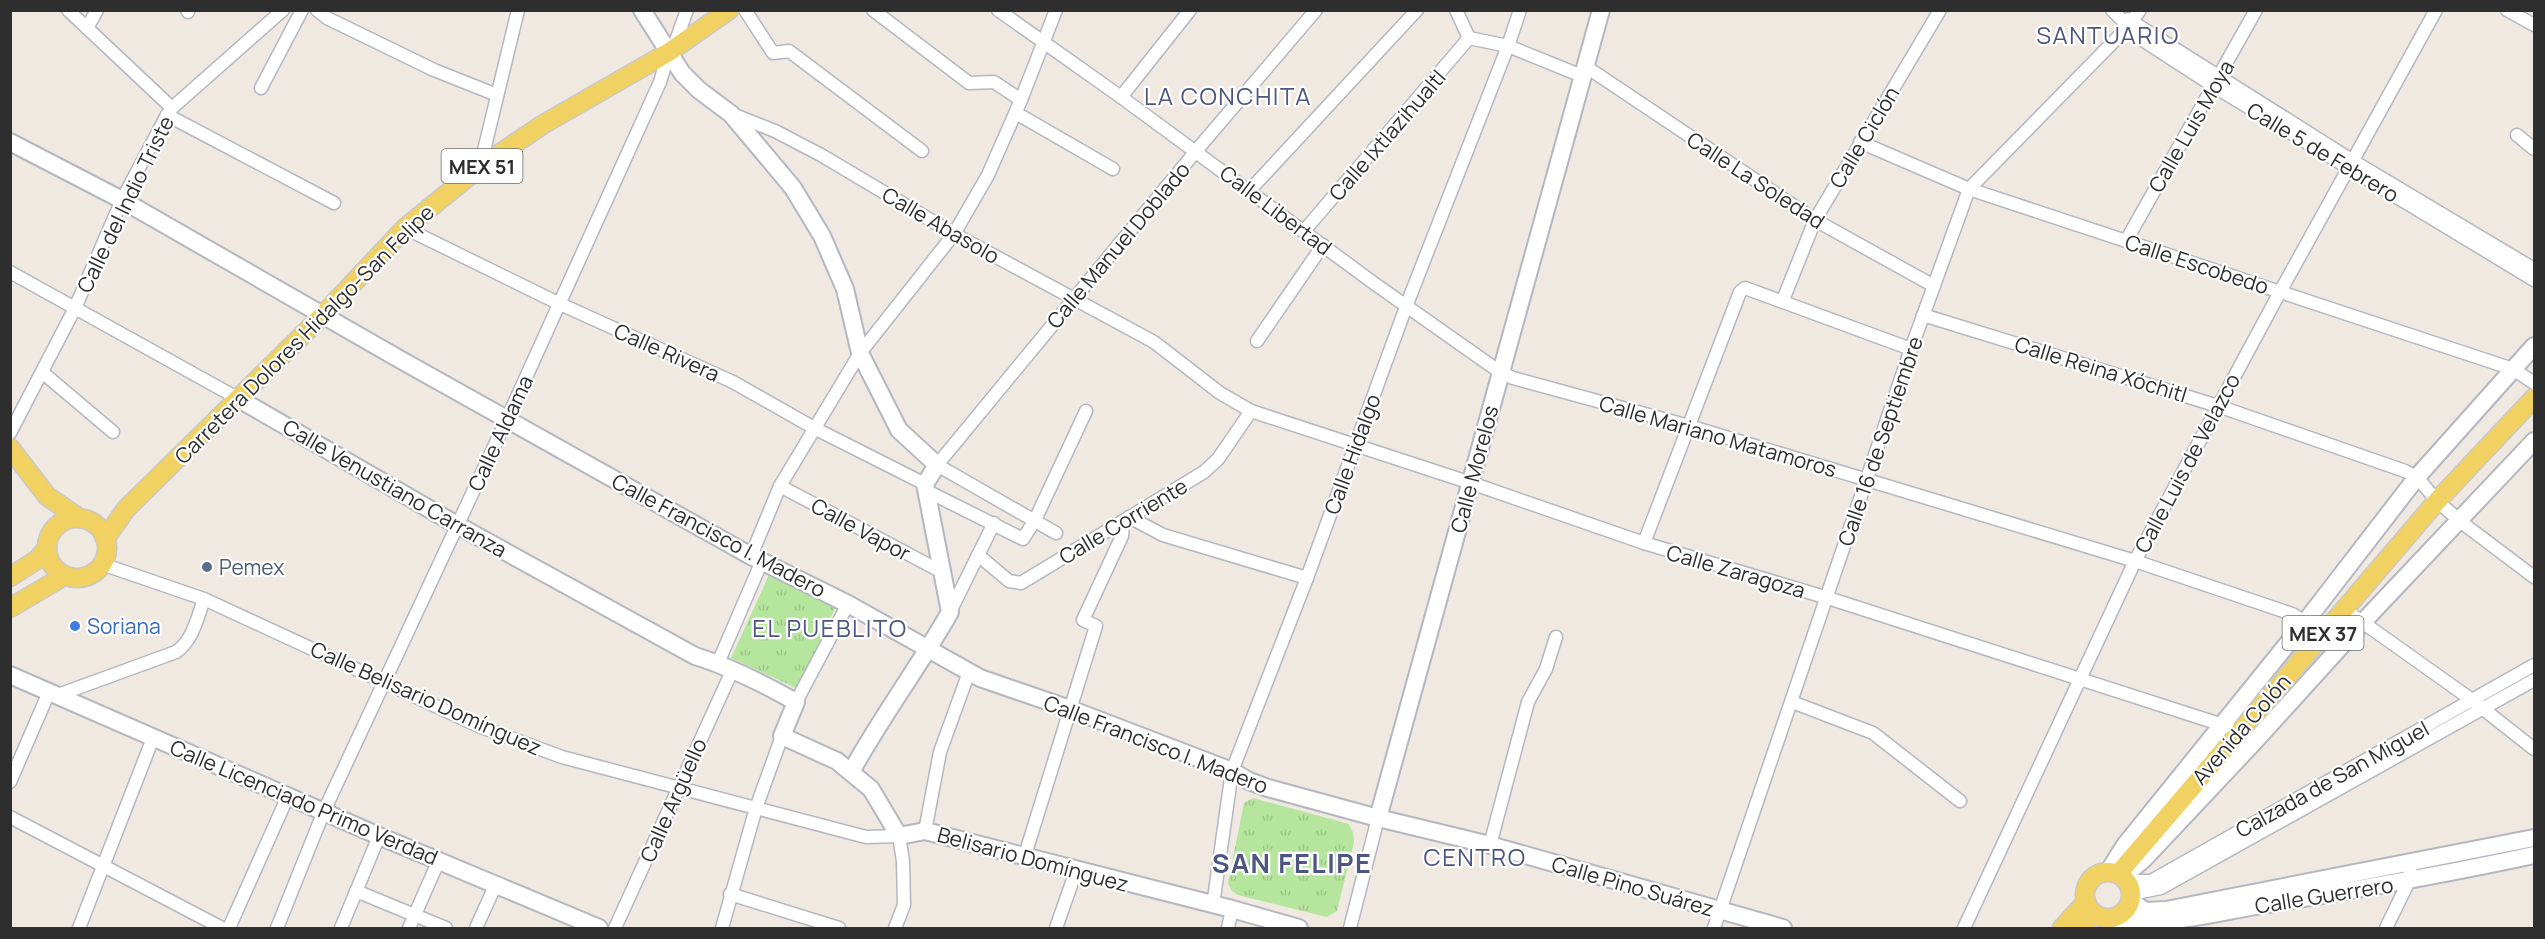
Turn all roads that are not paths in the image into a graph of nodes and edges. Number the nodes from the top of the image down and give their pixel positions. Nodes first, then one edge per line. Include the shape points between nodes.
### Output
1 (68, 10) edge
2 (97, 10) edge
3 (283, 10) edge
4 (302, 10) edge
5 (317, 10) edge
6 (518, 10) edge
7 (642, 10) edge
8 (687, 10) edge
9 (729, 10) edge
10 (745, 10) edge
11 (873, 10) edge
12 (998, 10) edge
13 (1056, 10) edge
14 (1190, 10) edge
15 (1316, 10) edge
16 (1418, 10) edge
17 (1456, 10) edge
18 (1520, 10) edge
19 (1601, 10) edge
20 (1940, 10) edge
21 (2256, 10) edge
22 (2436, 10) edge
23 (2507, 10) edge
24 (2115, 13) edge
25 (2133, 20) edge
26 (2535, 25) edge
27 (87, 28) junction
28 (1472, 38) junction
29 (1044, 44) junction
30 (1505, 46) junction
31 (670, 51) junction
32 (1583, 71) junction
33 (2217, 82) junction
34 (261, 88) dead end
35 (497, 94) junction
36 (1121, 97) junction
37 (1021, 100) junction
38 (169, 111) junction
39 (1016, 112) junction
40 (731, 114) junction
41 (2517, 135) dead end
42 (10, 142) edge
43 (1860, 142) junction
44 (2535, 149) edge
45 (922, 151) dead end
46 (1196, 151) junction
47 (2352, 165) junction
48 (480, 167) junction
49 (1113, 169) dead end
50 (1969, 189) junction
51 (1250, 190) junction
52 (122, 200) junction
53 (334, 203) dead end
54 (2425, 209) junction
55 (1815, 220) junction
56 (405, 228) junction
57 (1304, 231) junction
58 (954, 234) junction
59 (2126, 241) junction
60 (1324, 246) junction
61 (2535, 269) edge
62 (10, 272) edge
63 (2535, 280) edge
64 (1934, 286) junction
65 (2280, 292) junction
66 (1075, 298) junction
67 (1783, 300) junction
68 (560, 304) junction
69 (1407, 304) junction
70 (75, 308) junction
71 (324, 314) junction
72 (1923, 315) junction
73 (1257, 341) dead end
74 (2535, 346) edge
75 (1911, 349) junction
76 (860, 353) junction
77 (2513, 369) junction
78 (42, 372) junction
79 (1500, 372) junction
80 (2535, 383) edge
81 (1220, 393) joint
82 (2535, 398) edge
83 (239, 399) junction
84 (2218, 406) junction
85 (1248, 409) junction
86 (1086, 411) dead end
87 (507, 419) junction
88 (1689, 426) junction
89 (814, 428) junction
90 (113, 432) dead end
91 (10, 433) edge
92 (2535, 441) edge
93 (1355, 446) junction
94 (10, 448) edge
95 (937, 465) junction
96 (2411, 474) junction
97 (1868, 480) junction
98 (1471, 483) junction
99 (780, 486) junction
100 (926, 488) junction
101 (47, 496) junction
102 (2438, 501) junction
103 (126, 509) junction
104 (83, 519) junction
105 (1126, 519) junction
106 (1035, 520) junction
107 (2459, 520) junction
108 (994, 523) junction
109 (457, 525) junction
110 (54, 529) junction
111 (1056, 533) dead end
112 (105, 539) junction
113 (1023, 539) joint
114 (1644, 543) junction
115 (47, 548) junction
116 (978, 555) junction
117 (757, 559) junction
118 (2135, 561) junction
119 (102, 564) junction
120 (942, 572) junction
121 (64, 576) junction
122 (10, 577) edge
123 (2535, 577) edge
124 (1307, 578) junction
125 (1828, 598) junction
126 (204, 599) junction
127 (848, 604) junction
128 (10, 608) edge
129 (2344, 609) junction
130 (950, 612) junction
131 (2306, 621) junction
132 (2362, 623) junction
133 (2324, 633) junction
134 (1556, 637) dead end
135 (2341, 647) junction
136 (929, 649) junction
137 (2535, 664) edge
138 (725, 667) junction
139 (969, 672) junction
140 (10, 675) edge
141 (2080, 679) junction
142 (2535, 680) edge
143 (384, 682) junction
144 (53, 694) junction
145 (796, 702) junction
146 (1792, 702) junction
147 (2478, 704) junction
148 (1070, 708) junction
149 (2221, 724) junction
150 (782, 736) junction
151 (2248, 736) junction
152 (153, 738) junction
153 (2535, 748) edge
154 (1232, 771) junction
155 (851, 772) junction
156 (10, 782) edge
157 (677, 789) junction
158 (288, 796) junction
159 (1960, 801) dead end
160 (756, 808) junction
161 (324, 811) junction
162 (10, 817) edge
163 (1378, 818) junction
164 (925, 831) junction
165 (379, 836) junction
166 (899, 836) junction
167 (2535, 838) edge
168 (1490, 845) junction
169 (1025, 855) junction
170 (2535, 855) edge
171 (439, 860) junction
172 (2411, 862) junction
173 (103, 866) junction
174 (1076, 871) junction
175 (2409, 882) junction
176 (2123, 883) junction
177 (496, 884) junction
178 (356, 891) junction
179 (730, 894) junction
180 (2282, 895) junction
181 (1213, 905) junction
182 (2090, 907) junction
183 (2205, 908) junction
184 (1232, 909) junction
185 (1720, 910) junction
186 (415, 915) junction
187 (2111, 918) junction
188 (79, 928) edge
189 (222, 928) edge
190 (228, 928) edge
191 (277, 928) edge
192 (341, 928) edge
193 (409, 928) edge
194 (446, 928) edge
195 (476, 928) edge
196 (598, 928) edge
197 (615, 928) edge
198 (722, 928) edge
199 (839, 928) edge
200 (895, 928) edge
201 (1056, 928) edge
202 (1228, 928) edge
203 (1299, 928) edge
204 (1350, 928) edge
205 (1714, 928) edge
206 (1783, 928) edge
207 (1964, 928) edge
208 (2062, 928) edge
209 (2081, 928) edge
210 (2386, 928) edge

1 - 27 street
2 - 27 street
3 - 38 street, Calle del Indio Triste
4 - 34 street
5 - 35 street via 434,70
6 - 35 street
7 - 31 street, Calle Abasolo
8 - 31 street, Calle Aldama
9 - 31 main road, Carretera Dolores Hidalgo-San Felipe / MEX 51
10 - 45 street via 773,54 795,54
11 - 37 street via 969,83 994,82
12 - 29 street, Calle Libertad
13 - 29 street, Calle Argüello
14 - 36 street
15 - 46 street, Calle Manuel Doblado
16 - 51 street
17 - 28 street
18 - 30 street, Calle Hidalgo
19 - 32 street, Calle Morelos
20 - 43 street, Calle Ciclón
21 - 33 street, Calle Luis Moya
22 - 47 street, Calle Luis de Velazco
23 - 26 street
24 - 25 street, Calle 5 de Febrero
25 - 33 street, Calle 5 de Febrero
25 - 50 street, Calle 16 de Septiembre
27 - 38 street
28 - 30 street, Calle La Soledad
28 - 57 street, Calle Ixtlazihualtl
29 - 36 street, Calle Libertad
29 - 37 street, Calle Argüello
30 - 32 street, Calle La Soledad
30 - 69 street, Calle Hidalgo
31 - 40 street, Calle Abasolo via 682,73
31 - 48 main road, Carretera Dolores Hidalgo-San Felipe / MEX 51 via 542,125
31 - 68 street, Calle Aldama via 660,82
32 - 55 street, Calle La Soledad
32 - 79 street, Calle Morelos
33 - 47 street, Calle 5 de Febrero
33 - 59 street, Calle Luis Moya
35 - 48 street
36 - 46 street, Calle Libertad
37 - 39 street, Calle Argüello
38 - 52 street, Calle del Indio Triste
38 - 53 street
39 - 49 street
39 - 58 street, Calle Argüello via 988,176
40 - 58 street, Calle Abasolo via 821,155
40 - 76 street via 793,188 822,236 845,289
41 - 44 street
42 - 52 street, Calle Francisco I. Madero
43 - 50 street, Calle Escobedo
43 - 55 street, Calle Ciclón
46 - 51 street, Calle Libertad
46 - 66 street, Calle Manuel Doblado
47 - 54 street, Calle 5 de Febrero
47 - 65 street, Calle Luis de Velazco
48 - 56 main road, Carretera Dolores Hidalgo-San Felipe / MEX 51
50 - 59 street, Calle Escobedo
50 - 64 street, Calle 16 de Septiembre
51 - 57 street, Calle Libertad
52 - 70 street, Calle del Indio Triste
52 - 71 street, Calle Francisco I. Madero
54 - 61 street, Calle 5 de Febrero
54 - 63 street, Calle 5 de Febrero
55 - 64 street, Calle La Soledad
55 - 67 street, Calle Ciclón
56 - 68 street, Calle Rivera
56 - 71 main road, Carretera Dolores Hidalgo-San Felipe / MEX 51
57 - 60 street, Calle Libertad
58 - 66 street, Calle Abasolo
58 - 76 street, Calle Argüello
59 - 65 street, Calle Escobedo
60 - 69 street, Calle Libertad
60 - 73 street
62 - 70 street, Calle Venustiano Carranza
64 - 72 street, Calle 16 de Septiembre
65 - 77 street, Calle Escobedo
65 - 84 street, Calle Luis de Velazco
66 - 81 street, Calle Abasolo via 1154,342
66 - 95 street, Calle Manuel Doblado
67 - 75 street
67 - 88 street via 1745,288 1740,292
68 - 87 street, Calle Aldama
68 - 89 street, Calle Rivera via 733,382
69 - 79 street, Calle Mariano Matamoros
69 - 93 street, Calle Hidalgo
70 - 78 street, Calle del Indio Triste
70 - 83 street, Calle Venustiano Carranza
71 - 83 main road, Carretera Dolores Hidalgo-San Felipe / MEX 51
71 - 87 street, Calle Francisco I. Madero
72 - 75 street, Calle 16 de Septiembre
72 - 84 street, Calle Reina Xóchitl
74 - 77 street
75 - 97 street, Calle 16 de Septiembre
76 - 89 street, Calle Argüello
76 - 95 street via 899,430
77 - 80 street, Calle Escobedo
77 - 96 street
78 - 90 street
78 - 91 street, Calle del Indio Triste
79 - 88 street, Calle Mariano Matamoros
79 - 98 street, Calle Morelos
81 - 85 street, Calle Zaragoza
82 - 102 main road, Avenida Colón / MEX 37
83 - 103 main road, Carretera Dolores Hidalgo-San Felipe / MEX 51
83 - 109 street, Calle Venustiano Carranza
84 - 96 street, Calle Reina Xóchitl
84 - 118 street, Calle Luis de Velazco
85 - 93 street, Calle Zaragoza
85 - 105 street, Calle Corriente via 1218,459 1204,472
86 - 106 street, Calle Corriente
87 - 109 street, Calle Aldama
87 - 117 street, Calle Francisco I. Madero
88 - 97 street, Calle Mariano Matamoros
88 - 114 street
89 - 99 street, Calle Argüello
89 - 100 street, Calle Rivera
92 - 107 street
93 - 98 street, Calle Zaragoza
93 - 124 street, Calle Hidalgo
94 - 101 main road
95 - 100 street, Calle Manuel Doblado
95 - 106 street
96 - 102 street, Calle Reina Xóchitl
96 - 131 street
97 - 118 street, Calle Mariano Matamoros
97 - 125 street, Calle 16 de Septiembre
98 - 114 street, Calle Zaragoza
98 - 163 street, Calle Morelos
99 - 117 street, Calle Argüello
99 - 120 street, Calle Vapor
100 - 108 street, Calle Rivera
100 - 120 street
101 - 104 main road
101 - 110 main road
102 - 107 street, Calle Reina Xóchitl
102 - 129 main road, Avenida Colón / MEX 37
103 - 104 main road, Carretera Dolores Hidalgo-San Felipe / MEX 51
103 - 112 main road, Carretera Dolores Hidalgo-San Felipe / MEX 51
104 - 110 main road, MEX 51 via 61,523
104 - 112 main road via 101,531
105 - 116 street, Calle Corriente via 1022,583 1009,581
105 - 124 street via 1163,535
105 - 148 street via 1083,620 1096,626
106 - 111 street
106 - 113 street, Calle Corriente
107 - 123 street, Calle Reina Xóchitl
107 - 132 street
108 - 113 street, Calle Rivera
108 - 116 street
109 - 138 street, Calle Venustiano Carranza via 695,656
109 - 143 street, Calle Aldama
110 - 115 main road
112 - 119 main road, MEX 51 via 106,556
114 - 125 street, Calle Zaragoza
115 - 121 main road via 51,565
115 - 122 main road via 38,559
116 - 130 street
117 - 127 street, Calle Francisco I. Madero
117 - 138 street, Calle Argüello
118 - 131 street, Calle Mariano Matamoros
118 - 141 street, Calle Luis de Velazco
119 - 121 main road via 85,578
119 - 126 street, Calle Belisario Domínguez
120 - 130 street
121 - 128 main road
124 - 154 street, Calle Hidalgo
125 - 141 street, Calle Zaragoza
125 - 146 street, Calle 16 de Septiembre
126 - 143 street, Calle Belisario Domínguez
126 - 144 street via 190,637 176,652
127 - 136 street, Calle Francisco I. Madero
127 - 145 street
129 - 132 street
129 - 133 main road, Avenida Colón / MEX 37
130 - 136 street
131 - 133 street, Calle Mariano Matamoros
131 - 149 street
132 - 135 street
132 - 147 street
133 - 135 street, Calle Mariano Matamoros
133 - 151 main road, Avenida Colón / MEX 37
134 - 168 street via 1546,669 1528,702
135 - 151 street
136 - 139 street, Calle Francisco I. Madero
136 - 155 street
137 - 147 street, Calzada de San Miguel
138 - 145 street, Calle Venustiano Carranza
138 - 157 street, Calle Argüello
139 - 148 street, Calle Francisco I. Madero
139 - 164 street, Belisario Domínguez via 940,752
140 - 144 street, Calle Licenciado Primo Verdad
141 - 149 street, Calle Zaragoza
141 - 207 street, Calle Luis de Velazco
142 - 147 street, Calzada de San Miguel
143 - 157 street, Calle Belisario Domínguez via 480,727 561,757
143 - 161 street, Calle Aldama
144 - 152 street, Calle Licenciado Primo Verdad
144 - 156 street
145 - 150 street
146 - 159 street via 1873,734
146 - 185 street, Calle 16 de Septiembre
147 - 153 street
147 - 176 street, Calzada de San Miguel via 2161,888
148 - 154 street, Calle Francisco I. Madero
148 - 169 street
149 - 151 street, Calle Zaragoza
149 - 176 street via 2125,845
150 - 155 street via 837,761
150 - 160 street
151 - 176 main road, Avenida Colón / MEX 37
152 - 158 street, Calle Licenciado Primo Verdad
152 - 173 street
154 - 163 street, Calle Francisco I. Madero via 1258,784
154 - 181 street, Calle Hidalgo
155 - 166 street via 870,789
157 - 160 street, Calle Belisario Domínguez
157 - 197 street, Calle Argüello
158 - 161 street, Calle Licenciado Primo Verdad
158 - 190 street
160 - 166 street, Calle Belisario Domínguez via 866,837
160 - 179 street
161 - 165 street, Calle Licenciado Primo Verdad
161 - 191 street, Calle Aldama
162 - 173 street
163 - 168 street, Calle Pino Suárez
163 - 204 street, Calle Morelos
164 - 166 street
164 - 169 street, Belisario Domínguez
165 - 171 street, Calle Licenciado Primo Verdad
165 - 178 street
166 - 200 street via 904,905
167 - 172 street, Calle Guerrero
168 - 185 street, Calle Pino Suárez
169 - 174 street, Belisario Domínguez
170 - 175 street, Calle Guerrero
171 - 177 street, Calle Licenciado Primo Verdad
171 - 186 street
172 - 175 street
172 - 180 street, Calle Guerrero
173 - 188 street
173 - 189 street
174 - 181 street, Belisario Domínguez
174 - 201 street
175 - 180 street, Calle Guerrero
175 - 210 street
176 - 182 main road, MEX 37 via 2101,873 2090,881 2085,895
176 - 183 street, Calle Guerrero via 2145,911
176 - 187 main road, MEX 37 via 2123,912
177 - 195 street
177 - 196 street, Calle Licenciado Primo Verdad
178 - 186 street
178 - 192 street
179 - 198 street
179 - 199 street
180 - 183 street, Calle Guerrero
181 - 184 street, Belisario Domínguez
182 - 187 main road via 2102,917
182 - 208 main road, MEX 37
182 - 209 main road, MEX 37
183 - 187 street, Calle Guerrero via 2132,922
184 - 202 street
184 - 203 street, Belisario Domínguez
185 - 205 street, Calle 16 de Septiembre
185 - 206 street, Calle Pino Suárez
186 - 193 street
186 - 194 street

